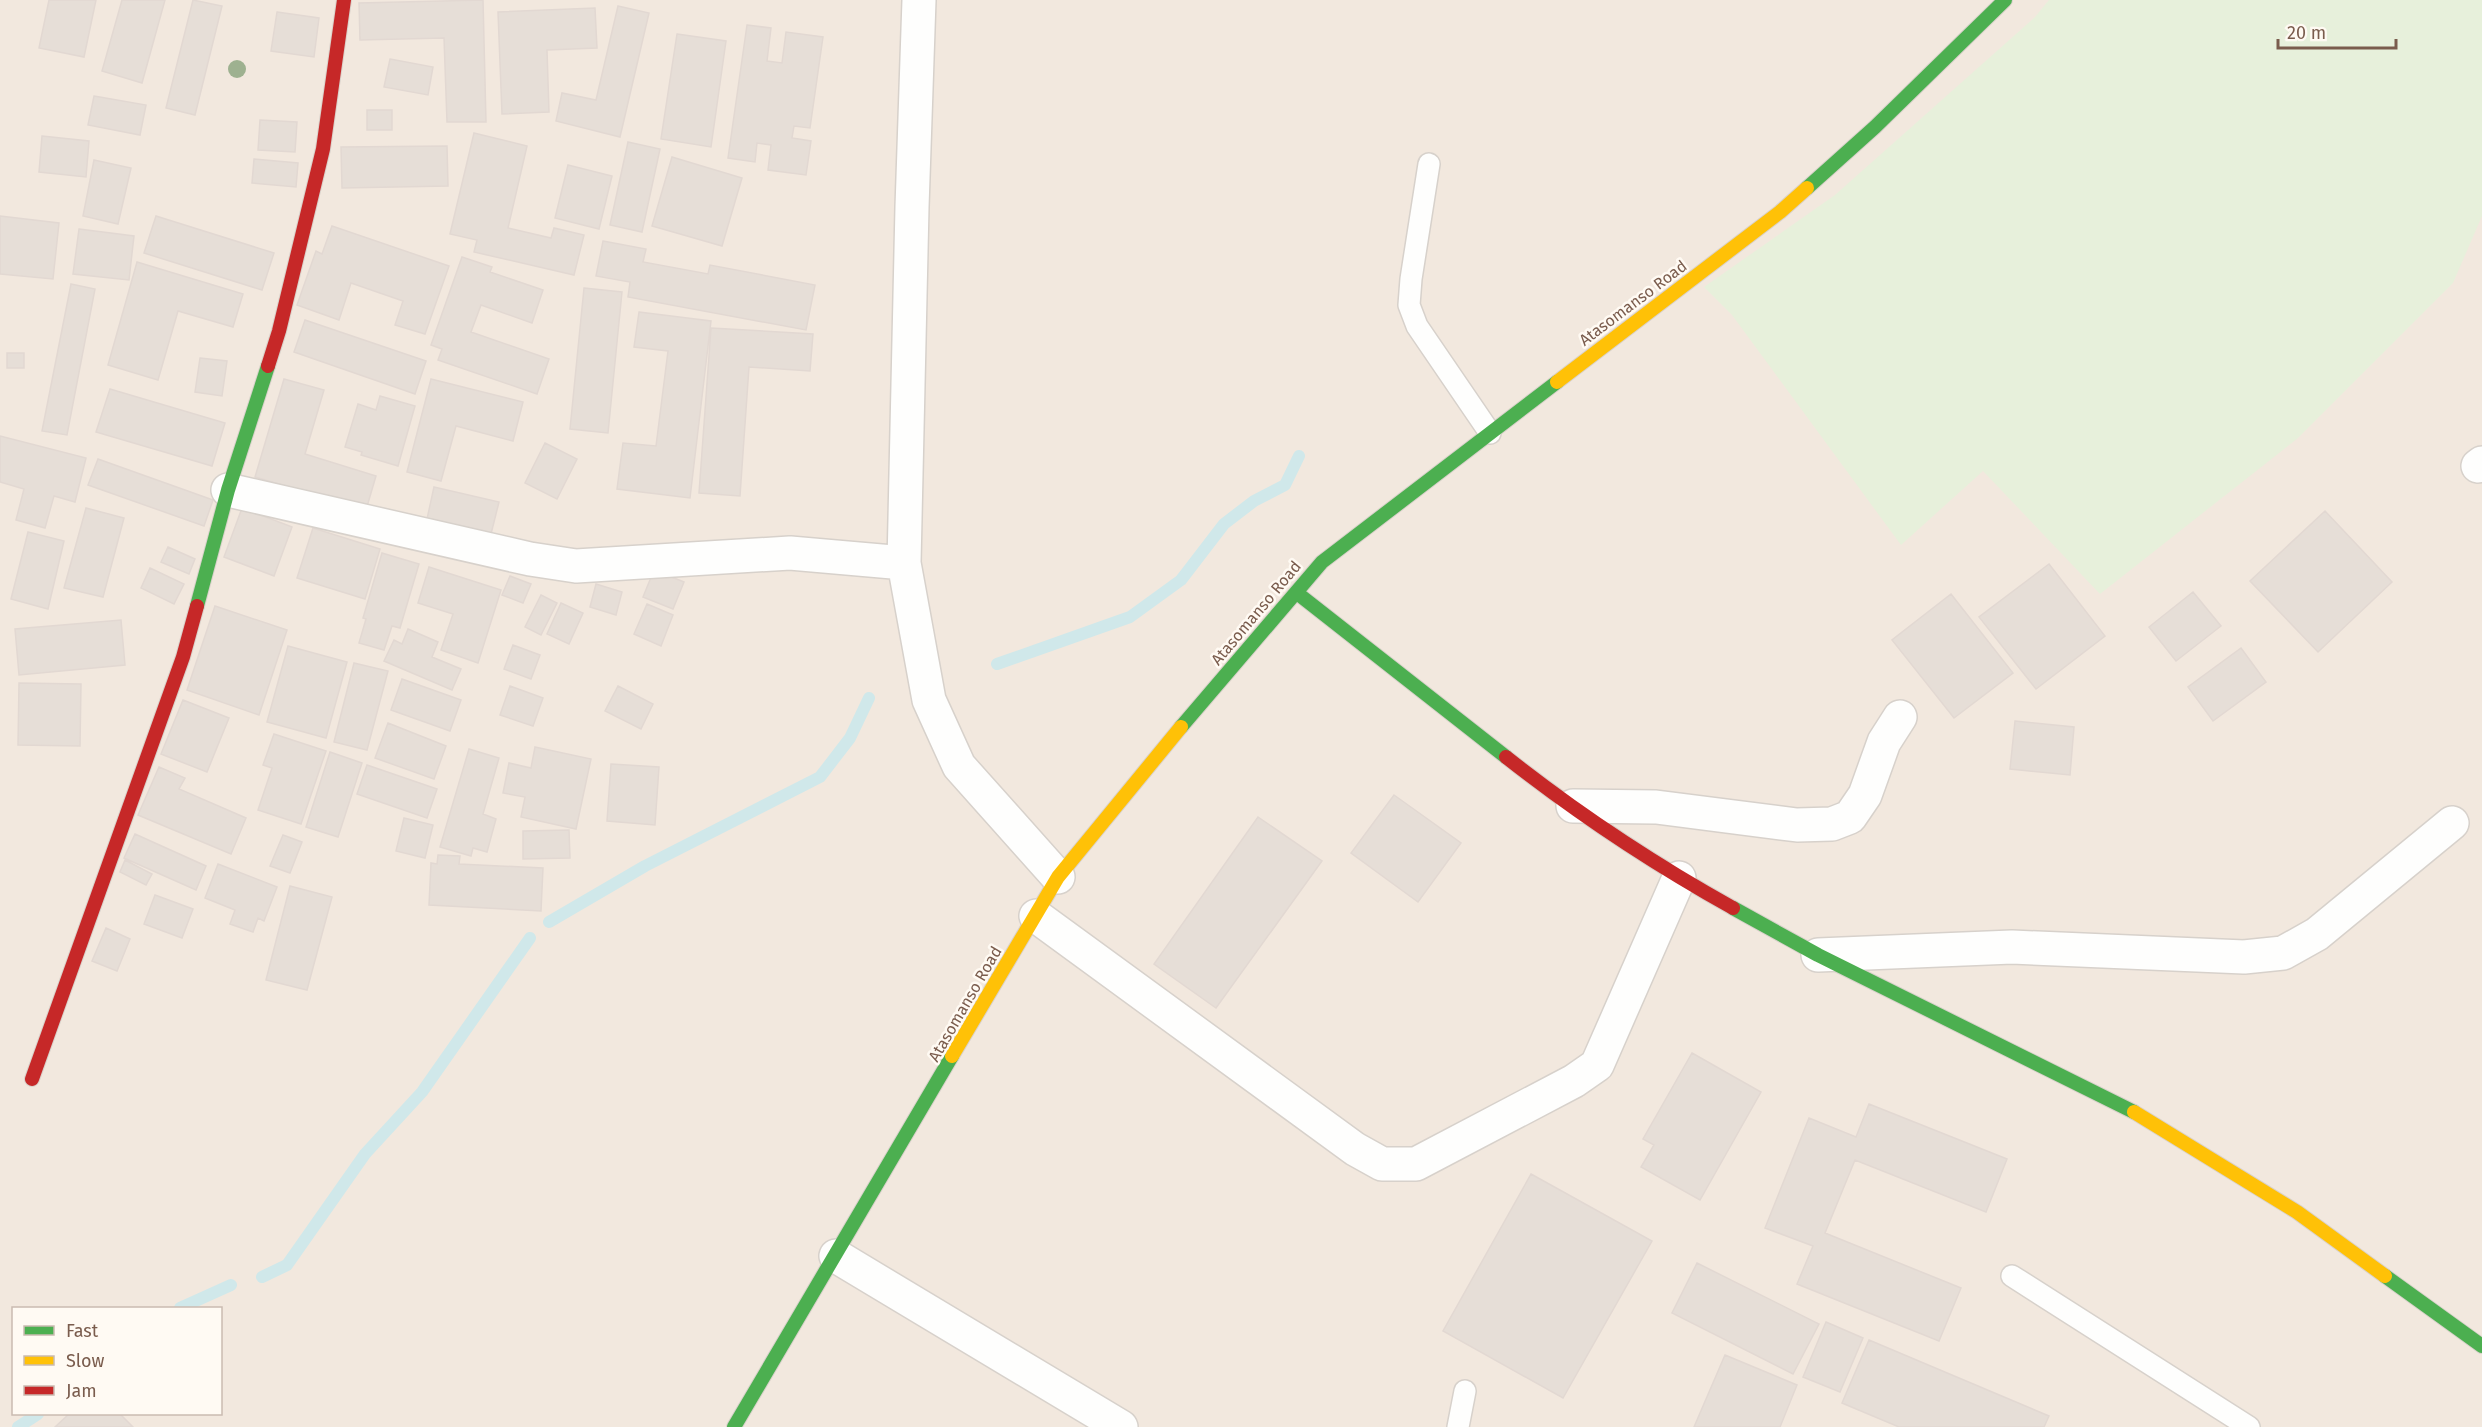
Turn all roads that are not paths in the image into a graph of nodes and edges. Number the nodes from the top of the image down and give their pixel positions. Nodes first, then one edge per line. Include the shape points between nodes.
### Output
1 (344, 0) edge
2 (919, 0) edge
3 (2005, 0) edge
4 (1429, 164) dead end
5 (1490, 433) junction
6 (228, 490) junction
7 (904, 562) junction
8 (1297, 594) junction
9 (1900, 717) dead end
10 (1573, 806) junction
11 (2452, 823) dead end
12 (1058, 877) junction
13 (1679, 878) junction
14 (1036, 916) junction
15 (1818, 955) junction
16 (32, 1079) dead end
17 (836, 1256) junction
18 (2012, 1276) dead end
19 (2482, 1346) edge
20 (1465, 1391) dead end
21 (735, 1427) edge
22 (1121, 1427) edge
23 (1458, 1427) edge
24 (2249, 1427) edge

1 - 6 street via 323,148 279,331
2 - 7 street
3 - 5 street, Atasomanso Road via 1875,128 1780,212
4 - 5 lane via 1409,305 1417,326
5 - 8 street, Atasomanso Road via 1322,562
6 - 7 street via 576,566 790,553
6 - 16 street via 183,657
7 - 12 street via 929,700 959,766
8 - 10 street
8 - 12 street, Atasomanso Road via 1171,738
9 - 10 street via 1884,742 1865,795 1850,817 1832,824 1797,825 1656,807
10 - 13 street
11 - 15 street via 2318,934 2283,953 2244,957 2012,947
12 - 14 street, Atasomanso Road
13 - 14 street via 1597,1065 1574,1081 1416,1164 1382,1164 1354,1149
13 - 15 street
14 - 17 street, Atasomanso Road
15 - 19 street via 2121,1104 2297,1212
17 - 21 street, Atasomanso Road
17 - 22 street
18 - 24 lane
20 - 23 lane

